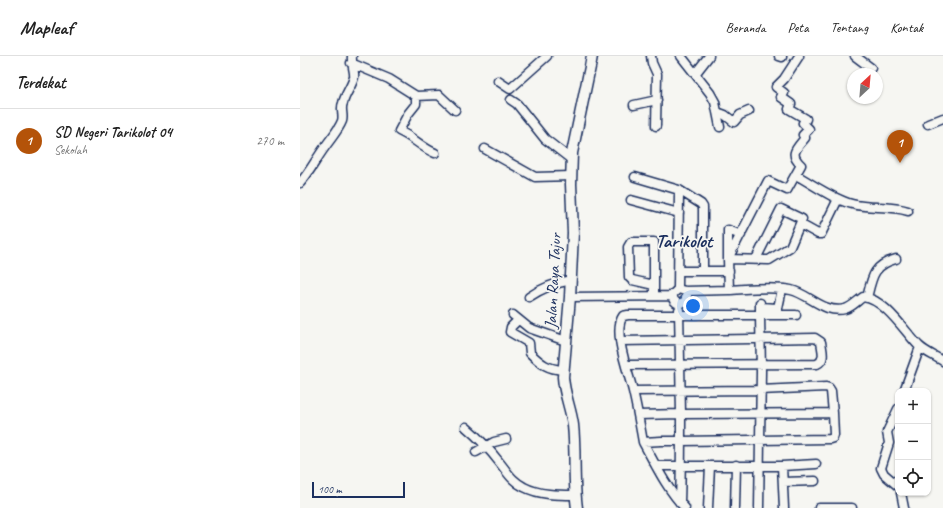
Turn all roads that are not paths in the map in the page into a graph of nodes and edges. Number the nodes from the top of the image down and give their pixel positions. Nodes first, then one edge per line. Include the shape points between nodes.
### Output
1 (547, 56) edge
2 (592, 56) edge
3 (651, 56) edge
4 (681, 56) edge
5 (708, 56) edge
6 (779, 56) edge
7 (782, 56) edge
8 (799, 56) edge
9 (855, 56) edge
10 (352, 60) edge
11 (871, 68) dead end
12 (695, 74) junction
13 (498, 81) dead end
14 (416, 96) junction
15 (511, 100) dead end
16 (657, 100) junction
17 (634, 105) dead end
18 (455, 110) dead end
19 (749, 111) dead end
20 (717, 112) junction
21 (943, 118) edge
22 (928, 124) dead end
23 (656, 126) dead end
24 (720, 127) dead end
25 (485, 149) dead end
26 (435, 153) dead end
27 (572, 160) junction
28 (796, 175) junction
29 (571, 176) junction
30 (635, 177) dead end
31 (300, 182) edge
32 (679, 190) junction
33 (838, 199) junction
34 (631, 200) dead end
35 (908, 211) dead end
36 (679, 213) junction
37 (800, 224) junction
38 (741, 235) junction
39 (756, 259) junction
40 (896, 259) dead end
41 (728, 260) junction
42 (703, 270) junction
43 (679, 271) junction
44 (729, 271) junction
45 (571, 280) junction
46 (654, 285) junction
47 (682, 290) junction
48 (729, 290) junction
49 (781, 294) dead end
50 (654, 296) junction
51 (672, 296) junction
52 (529, 297) dead end
53 (570, 297) junction
54 (867, 298) junction
55 (679, 304) junction
56 (760, 308) junction
57 (679, 315) junction
58 (796, 315) dead end
59 (680, 340) junction
60 (760, 340) junction
61 (620, 341) junction
62 (566, 342) junction
63 (920, 347) junction
64 (943, 360) edge
65 (626, 365) junction
66 (681, 365) junction
67 (760, 365) junction
68 (563, 370) junction
69 (905, 388) edge
70 (682, 390) junction
71 (760, 390) junction
72 (633, 391) junction
73 (833, 413) junction
74 (681, 414) junction
75 (760, 415) junction
76 (895, 415) edge
77 (638, 416) junction
78 (466, 427) dead end
79 (506, 439) dead end
80 (760, 439) junction
81 (681, 441) junction
82 (643, 442) junction
83 (485, 446) junction
84 (476, 452) dead end
85 (816, 464) dead end
86 (736, 465) junction
87 (760, 465) junction
88 (656, 466) junction
89 (681, 466) junction
90 (710, 466) junction
91 (782, 466) junction
92 (815, 481) dead end
93 (783, 482) junction
94 (895, 483) edge
95 (575, 496) junction
96 (902, 496) edge
97 (683, 505) edge
98 (577, 508) edge
99 (708, 508) edge
100 (735, 508) edge
101 (759, 508) edge
102 (784, 508) edge
103 (819, 508) edge
104 (833, 508) edge
105 (852, 508) edge
106 (904, 508) edge

1 - 13 street via 510,89
2 - 27 main road, Jalan Raya Tajur
3 - 16 street via 657,74
4 - 12 street
5 - 12 street
6 - 7 street
8 - 28 street via 776,87 784,93 781,97 791,104 789,109 806,119 803,123 809,129 795,151 794,157 801,165
9 - 11 street
10 - 14 street
10 - 31 street via 354,77 341,108 341,124
12 - 20 street via 710,93
14 - 18 street via 439,95
14 - 26 street via 416,104 399,131
15 - 27 street via 545,139
16 - 17 street
16 - 23 street
19 - 20 street via 740,115 734,122
20 - 24 street
21 - 22 street
25 - 29 street via 535,177
27 - 29 main road, Jalan Raya Tajur
28 - 33 street
28 - 38 street via 786,190 768,181
29 - 45 main road, Jalan Raya Tajur
30 - 32 street
32 - 36 street
32 - 42 street via 703,207
33 - 35 street via 860,206 892,207
33 - 37 street via 821,234
34 - 36 street
36 - 43 street
37 - 39 street via 790,247 769,260
37 - 39 street via 802,219 782,210
38 - 41 street
38 - 41 street via 728,230
39 - 41 street
40 - 54 street via 878,268 870,282
41 - 44 street
42 - 43 street
42 - 44 street
43 - 47 street
44 - 48 street
45 - 52 street via 558,282
45 - 53 main road, Jalan Raya Tajur
46 - 46 street via 629,277 628,247 631,242 654,242
46 - 50 street
47 - 48 street
47 - 51 street via 674,291
47 - 55 street via 687,299
48 - 54 street via 792,290 825,307 838,309 845,309 863,297
49 - 56 street via 778,308
50 - 51 street
50 - 53 street
51 - 55 street
53 - 62 main road, Jalan Raya Tajur
54 - 63 street via 897,319
55 - 57 street
56 - 57 street
56 - 58 street
56 - 60 street
57 - 59 street
57 - 61 street via 623,316 620,324
59 - 60 street
59 - 61 street
59 - 66 street
60 - 67 street
60 - 67 street via 815,338 821,342 823,359 817,364
61 - 65 street
62 - 68 main road, Jalan Raya Tajur
62 - 68 street via 529,328 515,318 511,327 510,332 529,343 530,353 550,369
63 - 64 street
63 - 69 street
65 - 66 street
65 - 72 street
66 - 67 street
66 - 70 street
67 - 71 street
68 - 95 main road, Jalan Raya Tajur via 564,390 573,423
70 - 71 street
70 - 72 street
70 - 74 street
71 - 73 street via 829,388
71 - 75 street
72 - 77 street
73 - 75 street
73 - 80 street via 833,438
74 - 75 street
74 - 77 street
74 - 81 street
75 - 80 street
76 - 94 street via 887,432 890,443 881,468
77 - 82 street
78 - 83 street
79 - 83 street
80 - 81 street
80 - 87 street
81 - 82 street
81 - 89 street
82 - 88 street
83 - 84 street
83 - 95 street via 508,476 525,488 546,494
85 - 91 street
86 - 87 street
86 - 90 street
86 - 100 street
87 - 91 street
87 - 101 street
88 - 89 street
88 - 97 street
89 - 90 street
89 - 97 street
90 - 99 street
91 - 93 street
92 - 93 street
93 - 102 street
95 - 98 main road, Jalan Raya Tajur
96 - 106 street
103 - 104 street
104 - 105 street

